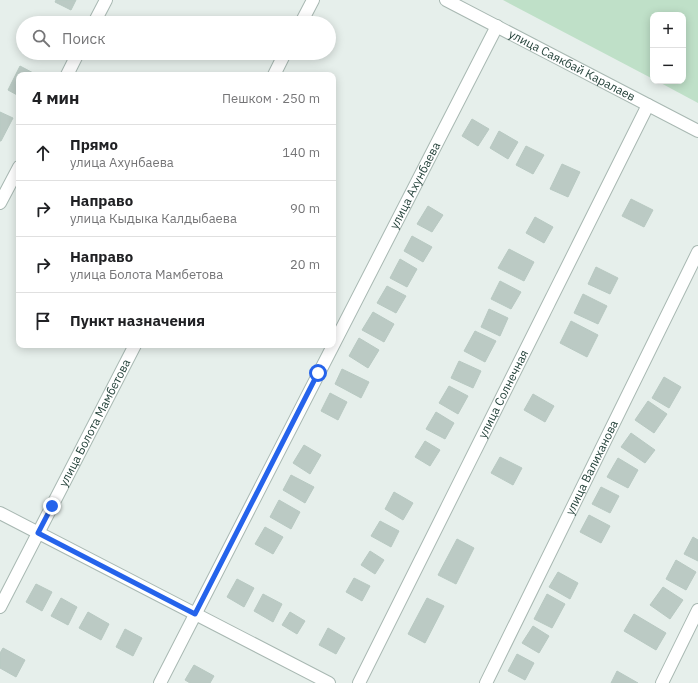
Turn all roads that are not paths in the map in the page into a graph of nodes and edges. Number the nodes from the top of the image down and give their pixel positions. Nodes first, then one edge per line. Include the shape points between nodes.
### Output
1 (106, 0) edge
2 (312, 0) edge
3 (446, 0) edge
4 (98, 16) edge
5 (304, 16) edge
6 (496, 26) junction
7 (74, 60) edge
8 (282, 60) edge
9 (68, 72) edge
10 (276, 72) edge
11 (648, 105) junction
12 (698, 131) edge
13 (16, 173) edge
14 (0, 203) edge
15 (698, 252) edge
16 (336, 339) edge
17 (133, 348) edge
18 (331, 348) edge
19 (0, 513) edge
20 (38, 533) junction
21 (0, 608) edge
22 (698, 610) edge
23 (195, 614) junction
24 (160, 683) edge
25 (329, 683) edge
26 (359, 683) edge
27 (486, 683) edge
28 (662, 683) edge

1 - 4 street
2 - 5 street
3 - 6 street, улица Саякбай Каралаев
6 - 11 street, улица Саякбай Каралаев
6 - 16 street, улица Ахунбаева
7 - 9 street
8 - 10 street
11 - 12 street, улица Саякбай Каралаев
11 - 26 street, улица Солнечная
13 - 14 street
15 - 27 street, улица Валиханова
17 - 20 street, улица Болота Мамбетова
18 - 23 street, улица Ахунбаева
19 - 20 street
20 - 21 street, улица Болота Мамбетова
20 - 23 street
22 - 28 street
23 - 24 street, улица Ахунбаева
23 - 25 street

